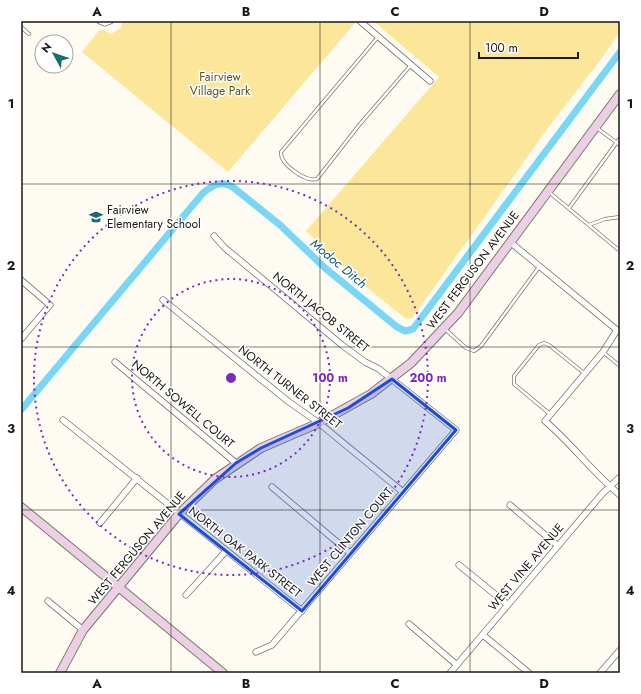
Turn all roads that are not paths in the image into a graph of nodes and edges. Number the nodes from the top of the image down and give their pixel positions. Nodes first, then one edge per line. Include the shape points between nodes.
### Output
1 (100, 21) edge
2 (110, 21) edge
3 (360, 21) edge
4 (21, 27) edge
5 (29, 34) dead end
6 (378, 37) junction
7 (412, 65) junction
8 (430, 81) dead end
9 (620, 94) edge
10 (595, 126) junction
11 (620, 138) edge
12 (617, 143) junction
13 (620, 145) edge
14 (547, 191) junction
15 (569, 208) junction
16 (620, 217) edge
17 (589, 225) junction
18 (214, 236) dead end
19 (510, 242) junction
20 (620, 251) edge
21 (539, 266) junction
22 (21, 280) edge
23 (163, 300) dead end
24 (445, 329) junction
25 (618, 330) edge
26 (21, 339) edge
27 (603, 352) junction
28 (116, 362) dead end
29 (620, 366) edge
30 (585, 374) junction
31 (392, 379) junction
32 (550, 415) junction
33 (63, 420) dead end
34 (319, 423) junction
35 (456, 430) joint
36 (236, 463) junction
37 (620, 477) edge
38 (137, 478) junction
39 (272, 487) dead end
40 (610, 487) junction
41 (403, 492) junction
42 (620, 495) edge
43 (510, 505) dead end
44 (21, 507) edge
45 (180, 514) junction
46 (100, 523) dead end
47 (558, 546) junction
48 (226, 551) junction
49 (350, 553) junction
50 (459, 565) dead end
51 (120, 588) junction
52 (186, 595) dead end
53 (48, 601) dead end
54 (508, 605) junction
55 (302, 611) junction
56 (409, 624) dead end
57 (83, 630) junction
58 (483, 635) junction
59 (620, 650) edge
60 (256, 652) dead end
61 (457, 665) junction
62 (526, 672) edge
63 (60, 673) edge
64 (223, 673) edge
65 (450, 673) edge
66 (600, 673) edge

1 - 2 street
3 - 6 street
4 - 5 lane
6 - 7 street
6 - 7 lane via 281,152 280,157 283,161 298,174 306,179 316,179
7 - 8 street
9 - 10 street, WEST FERGUSON AVENUE
10 - 12 lane
10 - 14 street, WEST FERGUSON AVENUE
11 - 12 lane
12 - 13 lane
12 - 15 lane
14 - 15 lane
14 - 19 street, WEST FERGUSON AVENUE
15 - 17 lane
16 - 17 lane
17 - 20 lane
18 - 31 street, NORTH JACOB STREET via 225,248 342,345
19 - 21 street
19 - 24 street, WEST FERGUSON AVENUE
21 - 24 lane via 481,346 474,351 466,348
21 - 25 street
22 - 26 street via 50,305
23 - 34 street, NORTH TURNER STREET via 289,402
24 - 31 street, WEST FERGUSON AVENUE via 411,364
25 - 27 street
27 - 29 lane
27 - 30 street
28 - 36 street, NORTH SOWELL COURT
30 - 32 street
30 - 32 lane via 549,345 539,344 514,376 514,384
31 - 34 street, WEST FERGUSON AVENUE via 348,408
31 - 35 street, NORTH JACOB STREET
32 - 40 street via 545,421
33 - 38 street, NORTH OAK PARK STREET
34 - 36 street, WEST FERGUSON AVENUE via 261,448
34 - 41 street, NORTH TURNER STREET
35 - 41 street, WEST CLINTON COURT
36 - 45 street, WEST FERGUSON AVENUE via 215,479
37 - 40 street, WEST VINE AVENUE
38 - 45 street, NORTH OAK PARK STREET
38 - 46 street
39 - 49 street
40 - 42 street
40 - 47 street, WEST VINE AVENUE
41 - 49 street, WEST CLINTON COURT
43 - 47 street
44 - 51 street
45 - 48 street, NORTH OAK PARK STREET
45 - 51 street, WEST FERGUSON AVENUE
47 - 54 street, WEST VINE AVENUE
48 - 52 street
48 - 55 street, NORTH OAK PARK STREET
49 - 55 street, WEST CLINTON COURT
50 - 54 street
51 - 57 street, WEST FERGUSON AVENUE
51 - 64 street
53 - 57 street
54 - 58 street, WEST VINE AVENUE
55 - 60 street, WEST CLINTON COURT via 272,645
56 - 61 street
57 - 63 street, WEST FERGUSON AVENUE
58 - 61 street, WEST VINE AVENUE
58 - 62 street
59 - 66 street
61 - 65 street, WEST VINE AVENUE

